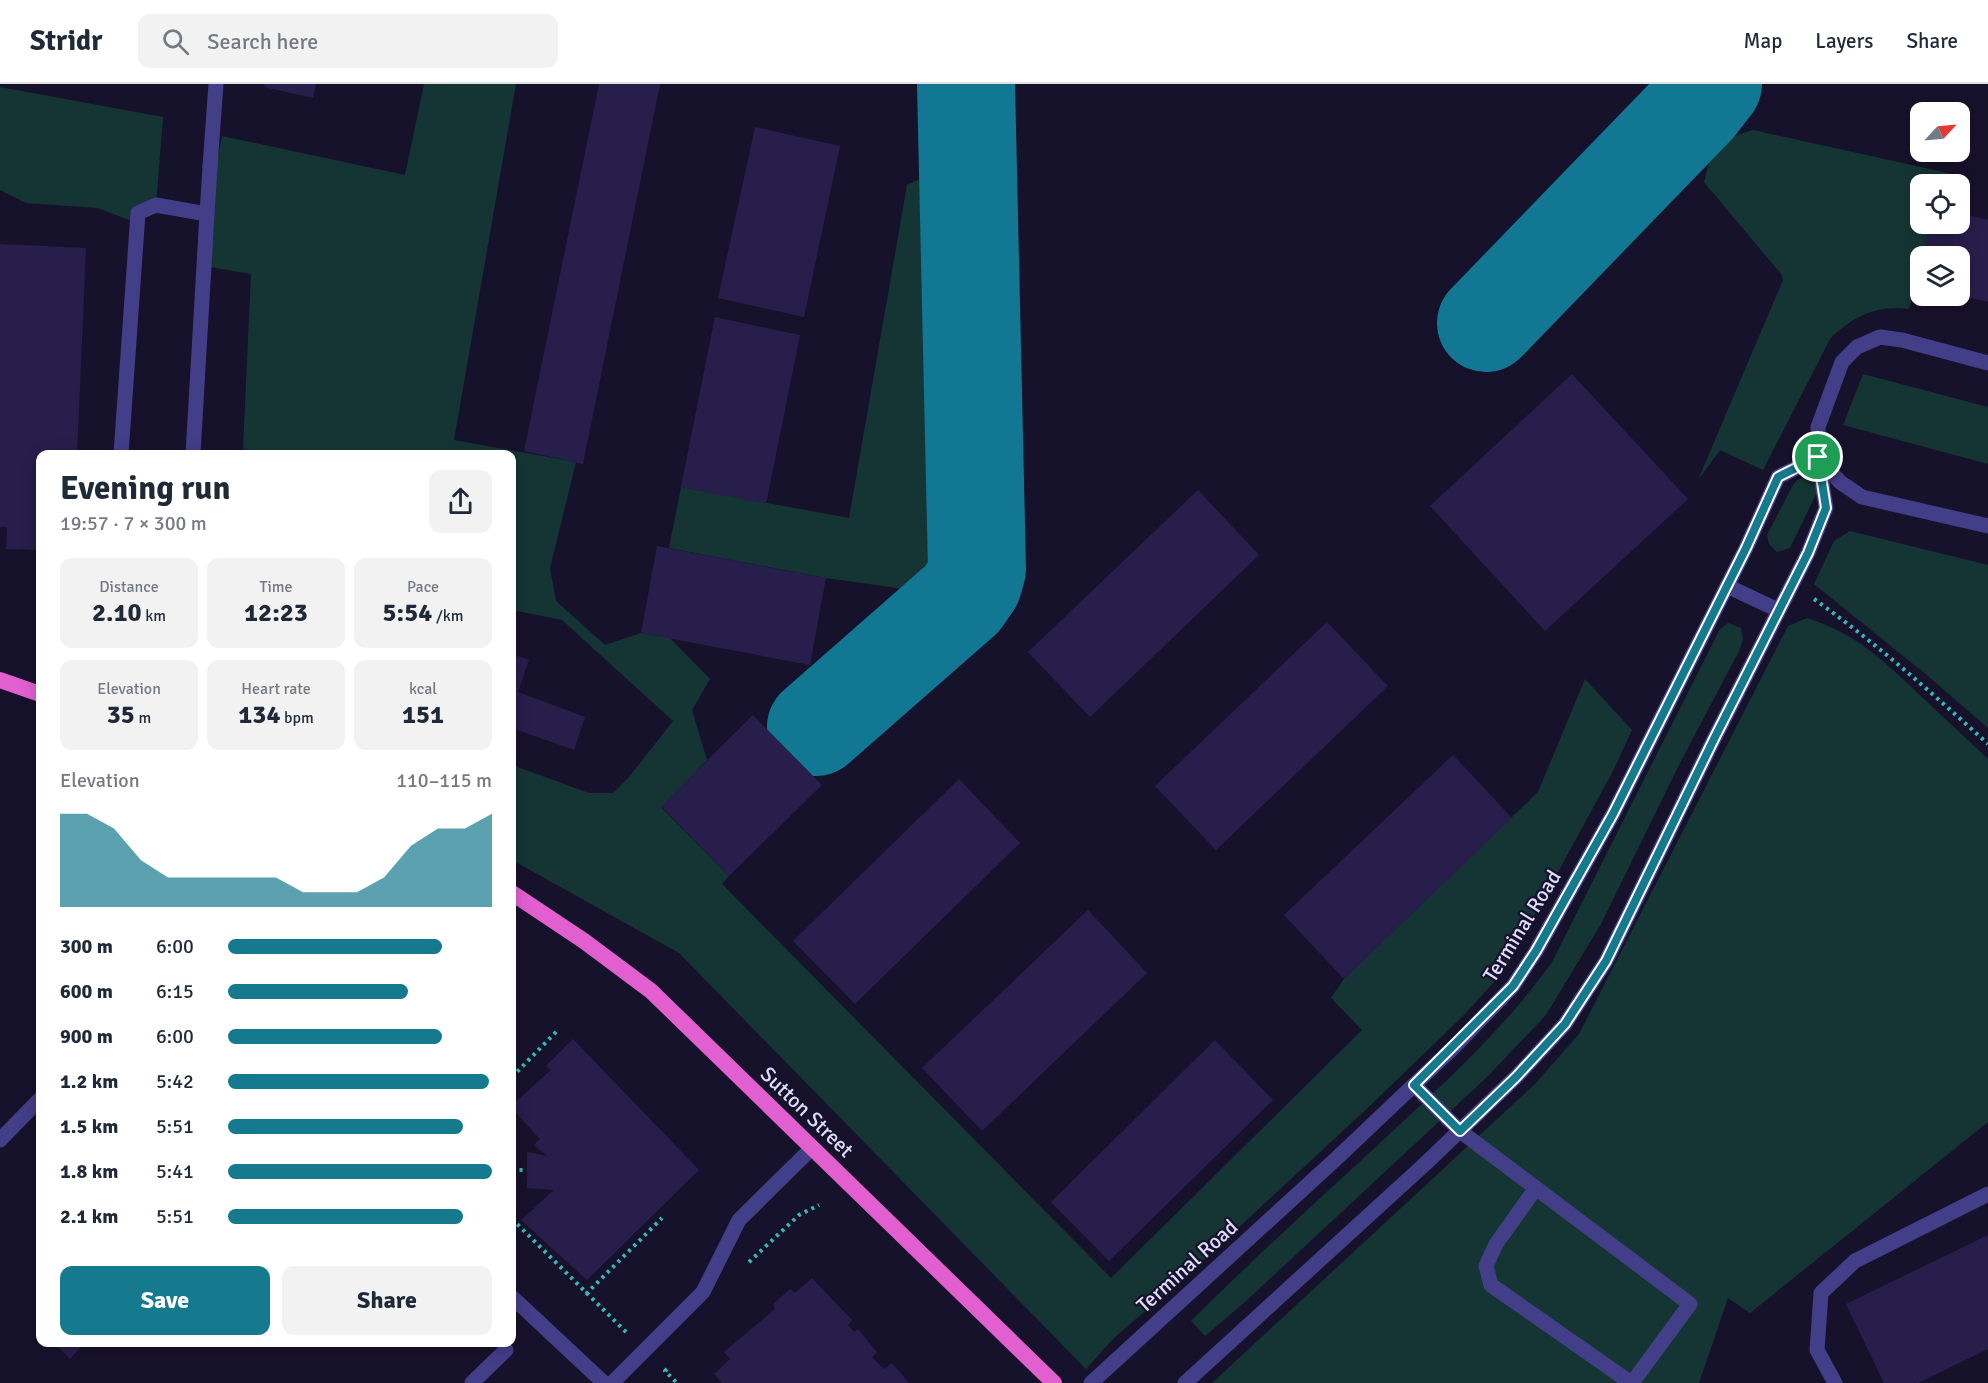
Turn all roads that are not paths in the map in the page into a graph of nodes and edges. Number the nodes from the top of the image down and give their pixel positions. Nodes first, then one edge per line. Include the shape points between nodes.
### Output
1 (216, 84) edge
2 (207, 214) junction
3 (1988, 363) edge
4 (121, 450) edge
5 (193, 450) edge
6 (1818, 457) junction
7 (1988, 526) edge
8 (1727, 586) junction
9 (1778, 610) junction
10 (0, 680) edge
11 (36, 693) edge
12 (516, 896) edge
13 (1414, 1085) junction
14 (36, 1103) edge
15 (1460, 1131) junction
16 (0, 1140) edge
17 (812, 1148) junction
18 (1536, 1188) junction
19 (1988, 1194) edge
20 (516, 1301) edge
21 (506, 1350) dead end
22 (472, 1383) edge
23 (604, 1383) edge
24 (612, 1383) edge
25 (1054, 1383) edge
26 (1092, 1383) edge
27 (1185, 1383) edge
28 (1631, 1383) edge
29 (1835, 1383) edge

1 - 2 street
2 - 4 street via 156,205 138,213
2 - 5 street
3 - 6 street via 1902,340 1880,338 1857,347 1842,362 1818,428
6 - 7 street via 1840,482 1862,497
6 - 8 street, Terminal Road via 1778,477
6 - 9 street via 1826,508
8 - 9 street
8 - 13 street, Terminal Road via 1613,814 1536,951 1513,986
9 - 15 street via 1606,961 1565,1024
10 - 11 highway
12 - 17 highway, Sutton Street via 651,991
13 - 15 street
13 - 26 street, Terminal Road
14 - 16 street
15 - 18 street
15 - 27 street
17 - 24 street via 739,1220 703,1292
17 - 25 highway, Sutton Street
18 - 28 street via 1496,1244 1486,1266 1491,1286
18 - 28 street via 1690,1304
19 - 29 street via 1855,1261 1821,1293 1817,1350
20 - 23 street
21 - 22 street

